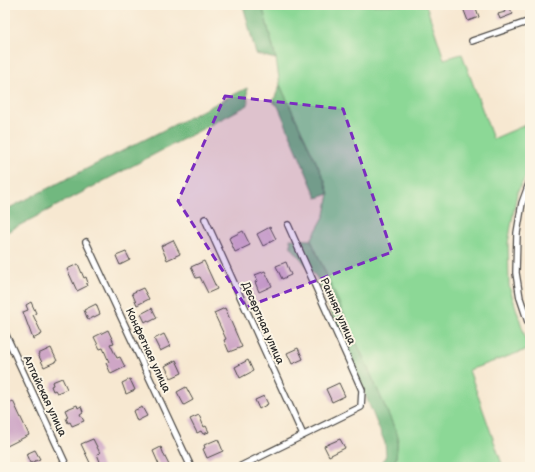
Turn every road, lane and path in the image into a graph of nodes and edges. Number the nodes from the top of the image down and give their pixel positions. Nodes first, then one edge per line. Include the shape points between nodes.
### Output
1 (530, 21) edge
2 (472, 41) dead end
3 (530, 181) edge
4 (205, 219) dead end
5 (288, 225) dead end
6 (86, 242) dead end
7 (530, 328) edge
8 (5, 333) edge
9 (303, 435) junction
10 (67, 467) edge
11 (191, 467) edge
12 (239, 467) edge

1 - 2 street
3 - 7 street via 522,203 517,233 516,273 520,298
4 - 9 street, Десертная улица
5 - 9 street, Ранняя улица via 362,390 361,407
6 - 11 street, Конфетная улица
8 - 10 street, Алтайская улица
9 - 12 street

